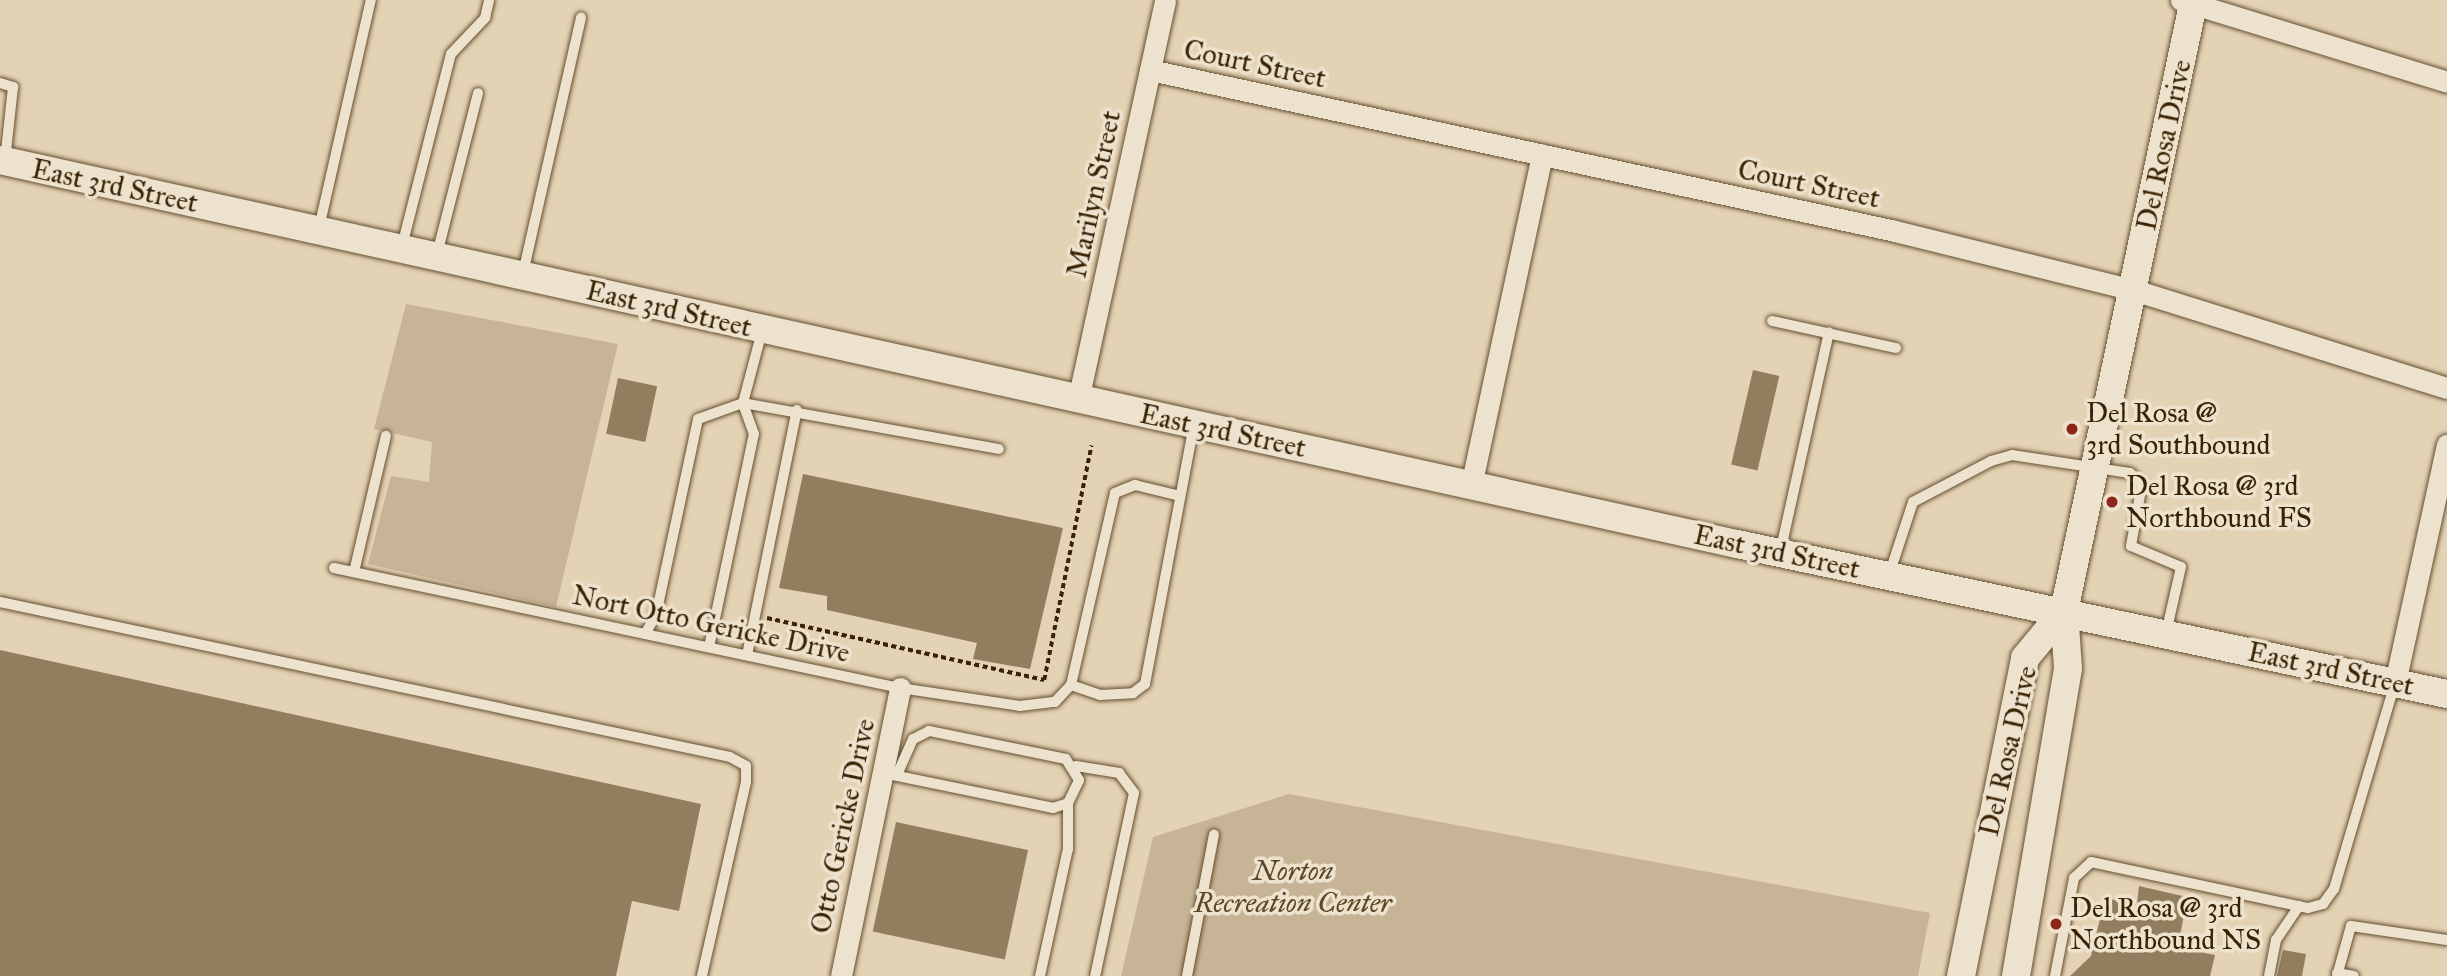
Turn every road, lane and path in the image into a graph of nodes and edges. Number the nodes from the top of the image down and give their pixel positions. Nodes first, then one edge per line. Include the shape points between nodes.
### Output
1 (371, 0) edge
2 (489, 0) edge
3 (1165, 0) edge
4 (2189, 1) edge
5 (581, 17) dead end
6 (1150, 70) junction
7 (2447, 82) edge
8 (0, 83) edge
9 (478, 93) dead end
10 (1542, 155) junction
11 (3, 161) edge
12 (318, 231) junction
13 (401, 249) junction
14 (437, 257) junction
15 (522, 276) junction
16 (2134, 290) junction
17 (1772, 321) dead end
18 (762, 330) junction
19 (1829, 332) junction
20 (1896, 348) dead end
21 (2447, 388) edge
22 (1078, 400) junction
23 (743, 403) junction
24 (797, 410) junction
25 (1194, 425) junction
26 (386, 436) dead end
27 (2447, 445) edge
28 (1091, 446) dead end
29 (999, 449) dead end
30 (2095, 467) junction
31 (1471, 485) junction
32 (1180, 496) junction
33 (1780, 553) junction
34 (334, 568) dead end
35 (354, 572) junction
36 (1889, 575) junction
37 (0, 603) edge
38 (2064, 611) junction
39 (755, 615) junction
40 (2166, 633) junction
41 (645, 634) junction
42 (709, 647) junction
43 (747, 655) junction
44 (2395, 683) junction
45 (1071, 685) junction
46 (900, 688) junction
47 (2447, 694) edge
48 (1076, 766) junction
49 (890, 774) junction
50 (1068, 803) junction
51 (1214, 835) dead end
52 (2299, 906) junction
53 (2447, 940) edge
54 (1965, 970) edge
55 (846, 974) edge
56 (2337, 974) edge
57 (702, 976) edge
58 (1040, 976) edge
59 (1095, 976) edge
60 (1186, 976) edge
61 (2016, 976) edge
62 (2055, 976) edge
63 (2269, 976) edge
64 (2354, 976) edge

1 - 12 lane
2 - 13 lane via 485,19 451,54
3 - 6 street, Marilyn Street
4 - 7 street
4 - 16 main road, Del Rosa Drive
5 - 15 lane
6 - 10 street, Court Street
6 - 22 street, Marilyn Street
8 - 11 lane via 13,87
9 - 14 lane
10 - 16 street, Court Street
10 - 31 street
11 - 12 main road, East 3rd Street
12 - 13 main road, East 3rd Street
13 - 14 main road, East 3rd Street
14 - 15 main road, East 3rd Street
15 - 18 main road, East 3rd Street
16 - 21 street, Court Street
16 - 30 main road, Del Rosa Drive
17 - 19 lane
18 - 22 main road, East 3rd Street
18 - 23 lane
19 - 20 lane
19 - 33 lane
22 - 25 main road, East 3rd Street
23 - 24 lane
23 - 41 lane via 698,419 656,615
23 - 42 lane via 754,434
24 - 29 lane
24 - 39 lane
25 - 31 main road, East 3rd Street
25 - 32 lane
26 - 35 lane
27 - 44 street
28 - 39 path via 1044,680
30 - 36 lane via 2012,455 1991,461 1913,502
30 - 38 main road, Del Rosa Drive
30 - 40 lane via 2130,473 2142,484 2134,551 2181,567
31 - 33 main road, East 3rd Street
32 - 45 lane via 1135,485 1115,493
32 - 45 lane via 1146,684 1133,693 1100,695
33 - 36 main road, East 3rd Street
34 - 35 lane, Nort Otto Gericke Drive
35 - 41 lane, Nort Otto Gericke Drive
36 - 38 main road, East 3rd Street
37 - 57 lane via 730,757 746,766 746,782
38 - 40 main road, East 3rd Street
38 - 54 main road, Del Rosa Drive via 2025,658
38 - 61 main road, Del Rosa Drive via 2068,668
39 - 43 lane
40 - 44 main road, East 3rd Street
41 - 42 lane, Nort Otto Gericke Drive
42 - 43 lane, Nort Otto Gericke Drive
43 - 46 lane, Nort Otto Gericke Drive
44 - 47 main road, East 3rd Street
44 - 52 lane via 2334,889 2323,904
45 - 46 lane, Nort Otto Gericke Drive via 1055,702 1020,706
46 - 49 street, Otto Gericke Drive
48 - 49 lane via 929,731 913,739
48 - 50 lane via 1079,780
48 - 59 lane via 1119,773 1134,793
49 - 50 lane via 1053,808
49 - 55 street, Otto Gericke Drive
50 - 58 lane via 1068,849
51 - 60 lane
52 - 62 lane via 2091,862 2074,878
52 - 63 lane via 2276,940
53 - 56 lane via 2351,926
56 - 64 lane

